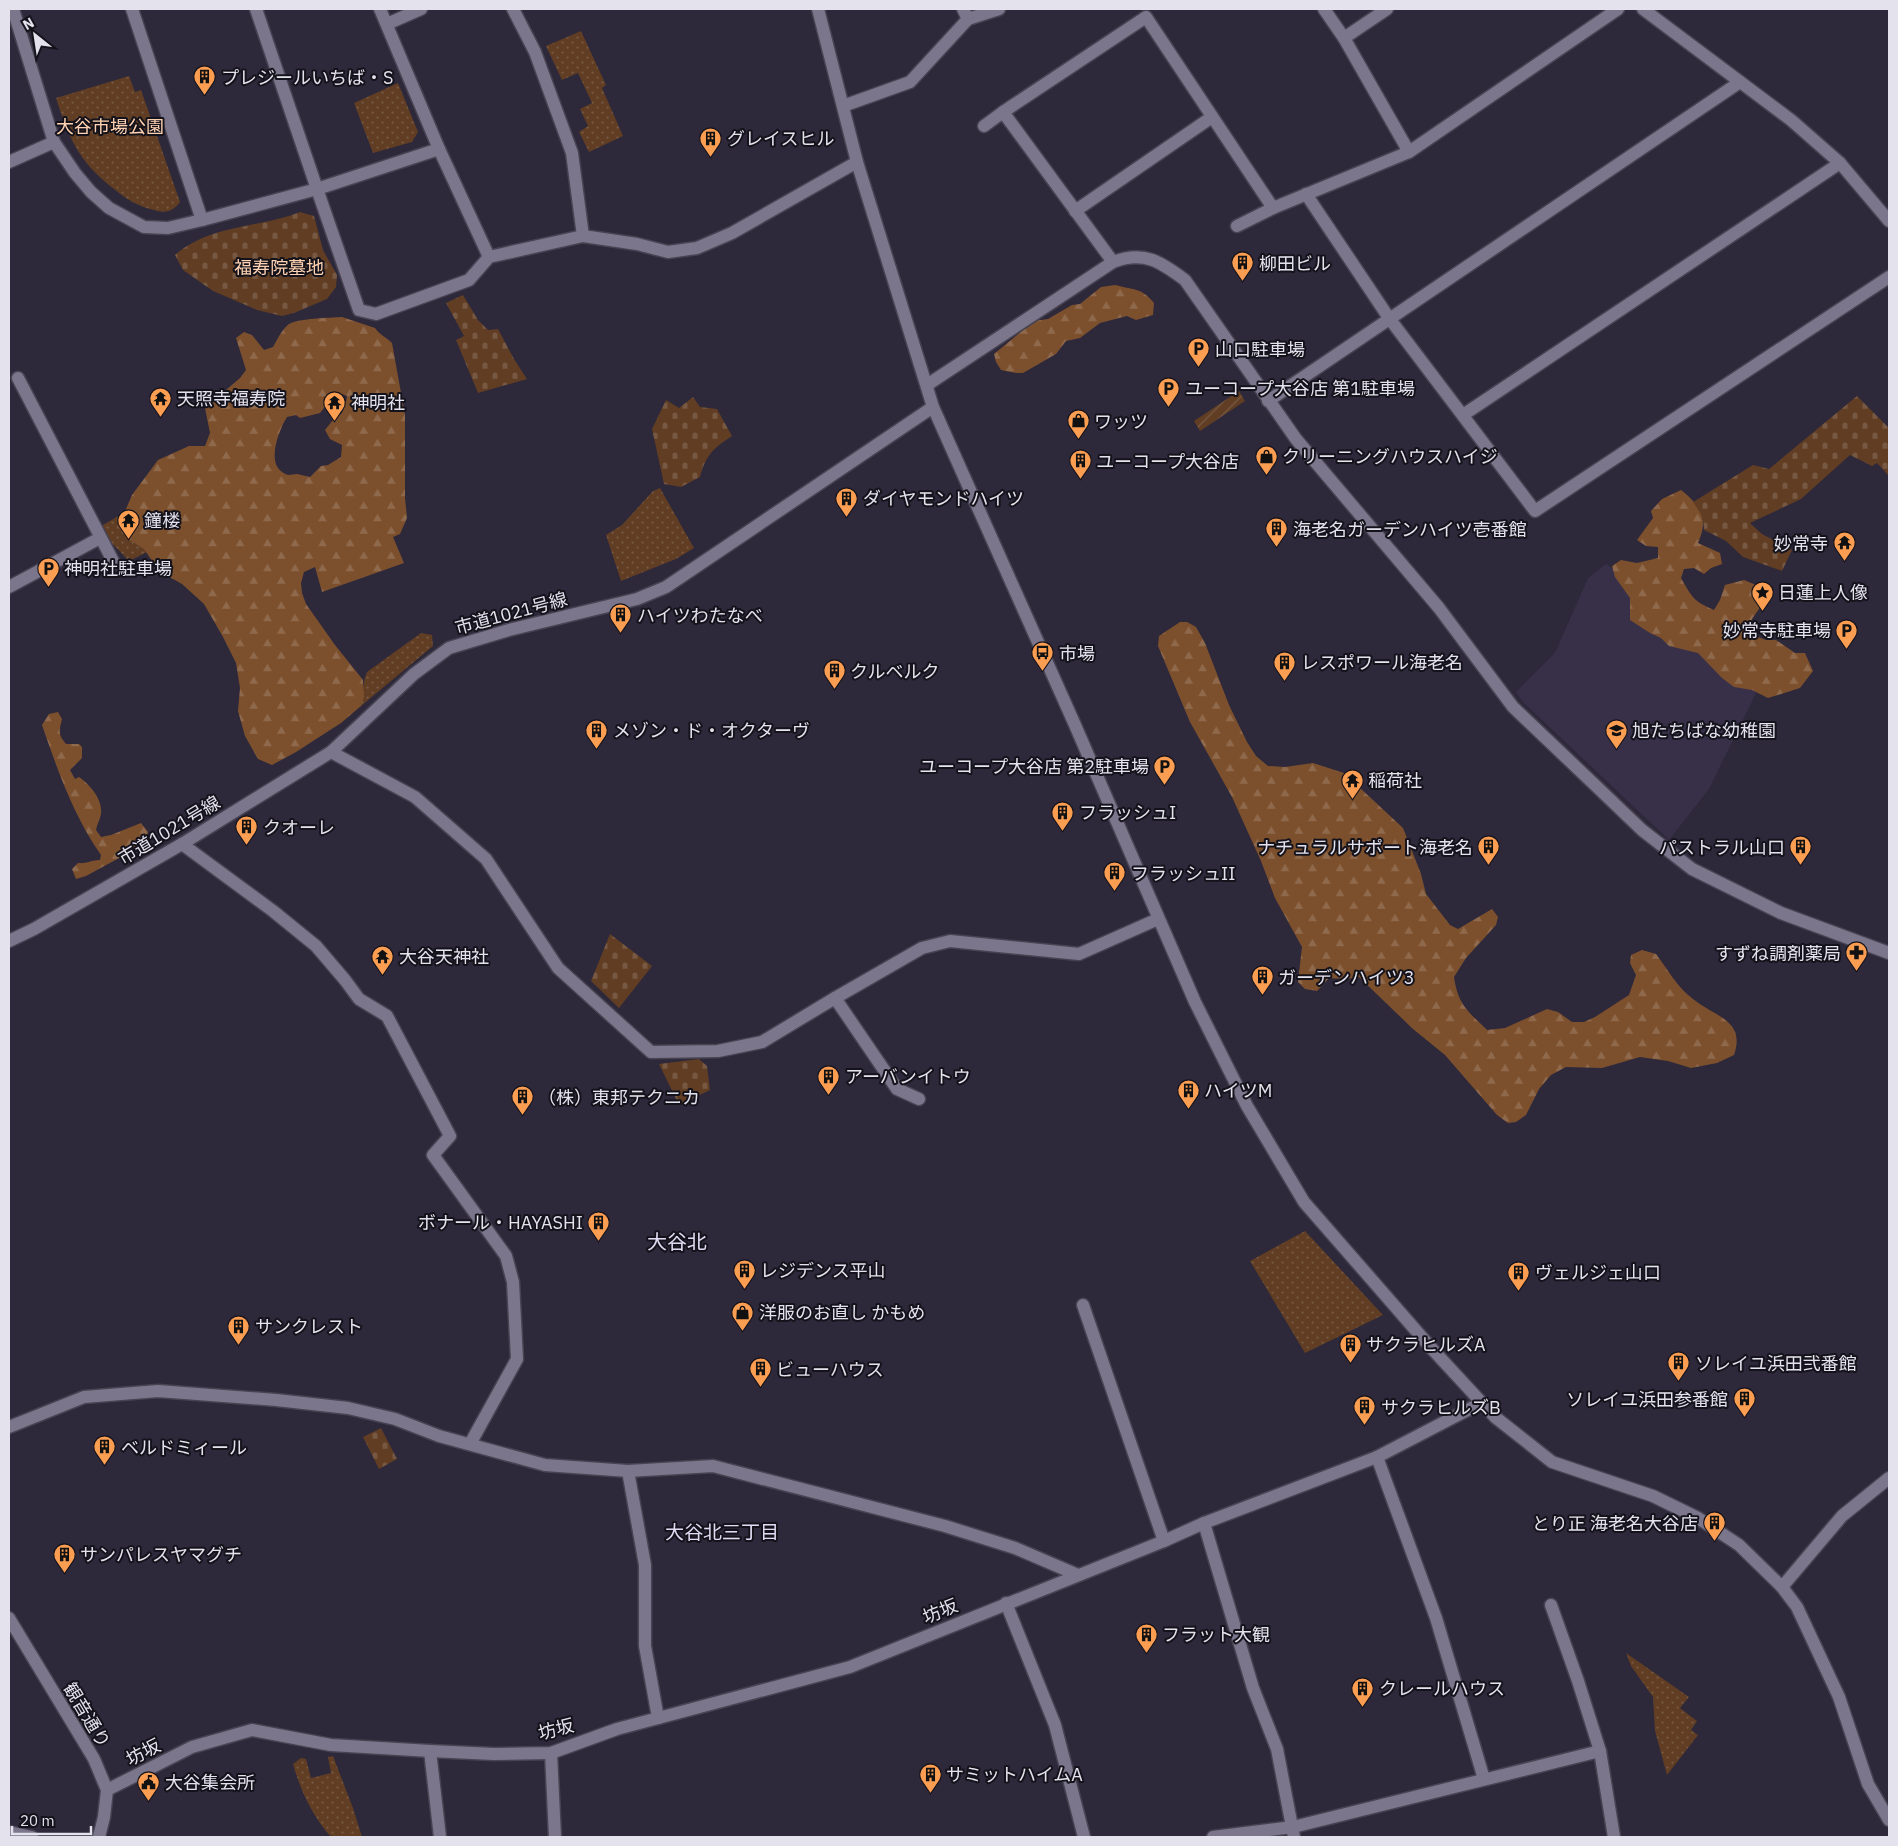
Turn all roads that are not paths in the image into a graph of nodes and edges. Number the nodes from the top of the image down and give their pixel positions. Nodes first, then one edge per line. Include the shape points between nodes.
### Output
1 (13, 9) edge
2 (132, 9) edge
3 (256, 9) edge
4 (380, 9) edge
5 (421, 9) edge
6 (513, 9) edge
7 (818, 9) edge
8 (999, 9) edge
9 (1324, 9) edge
10 (1387, 9) edge
11 (1618, 9) edge
12 (1643, 9) edge
13 (966, 14) edge
14 (387, 24) junction
15 (1344, 38) junction
16 (1740, 82) junction
17 (843, 106) junction
18 (1003, 112) junction
19 (1212, 117) junction
20 (984, 126) dead end
21 (54, 142) junction
22 (439, 149) junction
23 (1409, 152) junction
24 (9, 162) edge
25 (857, 162) junction
26 (1840, 163) junction
27 (317, 189) junction
28 (1306, 194) junction
29 (1272, 208) junction
30 (1075, 211) junction
31 (202, 220) junction
32 (1889, 221) edge
33 (1237, 226) dead end
34 (583, 236) junction
35 (489, 257) junction
36 (1113, 262) junction
37 (1889, 277) edge
38 (1389, 318) junction
39 (18, 378) dead end
40 (927, 386) junction
41 (1268, 401) junction
42 (933, 406) junction
43 (1463, 415) junction
44 (100, 538) junction
45 (114, 563) dead end
46 (9, 588) edge
47 (331, 752) junction
48 (182, 844) junction
49 (1158, 918) junction
50 (9, 941) edge
51 (1889, 953) edge
52 (835, 998) junction
53 (919, 1098) dead end
54 (1083, 1305) dead end
55 (1481, 1403) junction
56 (9, 1427) edge
57 (470, 1444) junction
58 (1377, 1457) junction
59 (628, 1471) junction
60 (1889, 1478) edge
61 (1204, 1523) junction
62 (1164, 1540) junction
63 (1078, 1575) junction
64 (1782, 1587) junction
65 (1006, 1603) junction
66 (1551, 1605) dead end
67 (9, 1618) edge
68 (658, 1718) junction
69 (430, 1751) junction
70 (1600, 1751) junction
71 (551, 1752) junction
72 (1484, 1779) junction
73 (107, 1790) junction
74 (1889, 1820) edge
75 (9, 1832) edge
76 (1293, 1832) edge
77 (32, 1837) edge
78 (100, 1837) edge
79 (440, 1837) edge
80 (555, 1837) edge
81 (1084, 1837) edge
82 (1213, 1837) edge
83 (1614, 1837) edge

1 - 21 street
2 - 31 street
3 - 27 street
4 - 14 street
5 - 14 street
6 - 34 street via 536,52 572,153
7 - 17 street
8 - 13 street
9 - 15 street
10 - 15 street
11 - 23 street
12 - 16 street
13 - 17 street via 910,82
14 - 22 street
15 - 23 street
16 - 26 street via 1791,120
16 - 38 street
17 - 25 street
18 - 19 street via 1146,17
18 - 20 street
18 - 30 street
19 - 29 street
19 - 30 street
21 - 24 street
21 - 31 street via 91,192 130,221 144,227 168,228
22 - 27 street
22 - 35 street
23 - 28 street
25 - 34 street via 732,233 697,248 668,252
25 - 40 street
26 - 32 street
26 - 43 street
27 - 31 street
27 - 35 street via 359,310 376,314 469,280
28 - 29 street
28 - 38 street
29 - 33 street
30 - 36 street
34 - 35 street
36 - 40 street
36 - 41 street via 1143,257 1168,267 1185,280
37 - 43 street via 1535,511
38 - 41 street
38 - 43 street
39 - 44 street
40 - 42 street
41 - 51 street via 1296,439 1439,608 1513,707 1642,830 1692,869 1728,888 1781,914
42 - 47 street, 市道1021号線 via 666,587 637,599 508,630 449,648 414,674
42 - 49 street
44 - 45 street
44 - 46 street
47 - 48 street, 市道1021号線
47 - 52 street via 415,798 486,859 558,968 651,1052 718,1051 762,1042
48 - 50 street, 市道1021号線 via 34,930
48 - 57 street via 316,946 359,999 387,1016 450,1136 433,1155 506,1256 513,1282 517,1358
49 - 52 street via 1079,954 950,941 922,948
49 - 55 street via 1247,1106 1304,1202
52 - 53 street via 897,1089
54 - 62 street
55 - 58 street, 坊坂
55 - 64 street via 1552,1462 1653,1496 1698,1518 1739,1545
56 - 57 street via 84,1397 158,1390 348,1408 396,1419
57 - 59 street via 545,1465
58 - 61 street, 坊坂
58 - 72 street via 1436,1618
59 - 63 street via 713,1466 945,1526 1015,1548
59 - 68 street via 645,1565 645,1646
60 - 64 street via 1842,1516
61 - 62 street, 坊坂
61 - 76 street via 1253,1688 1277,1749
62 - 63 street, 坊坂
63 - 65 street, 坊坂
64 - 74 street via 1797,1608 1839,1696 1868,1784
65 - 68 street, 坊坂 via 850,1667
65 - 81 street via 1055,1725
66 - 70 street
67 - 73 street, 観音通り via 94,1759
68 - 71 street, 坊坂
69 - 71 street, 坊坂
69 - 73 street, 坊坂 via 331,1745 252,1730 192,1747
69 - 79 street
70 - 72 street
70 - 83 street
71 - 80 street
72 - 76 street
73 - 78 street, 観音通り
75 - 77 street
76 - 82 street

